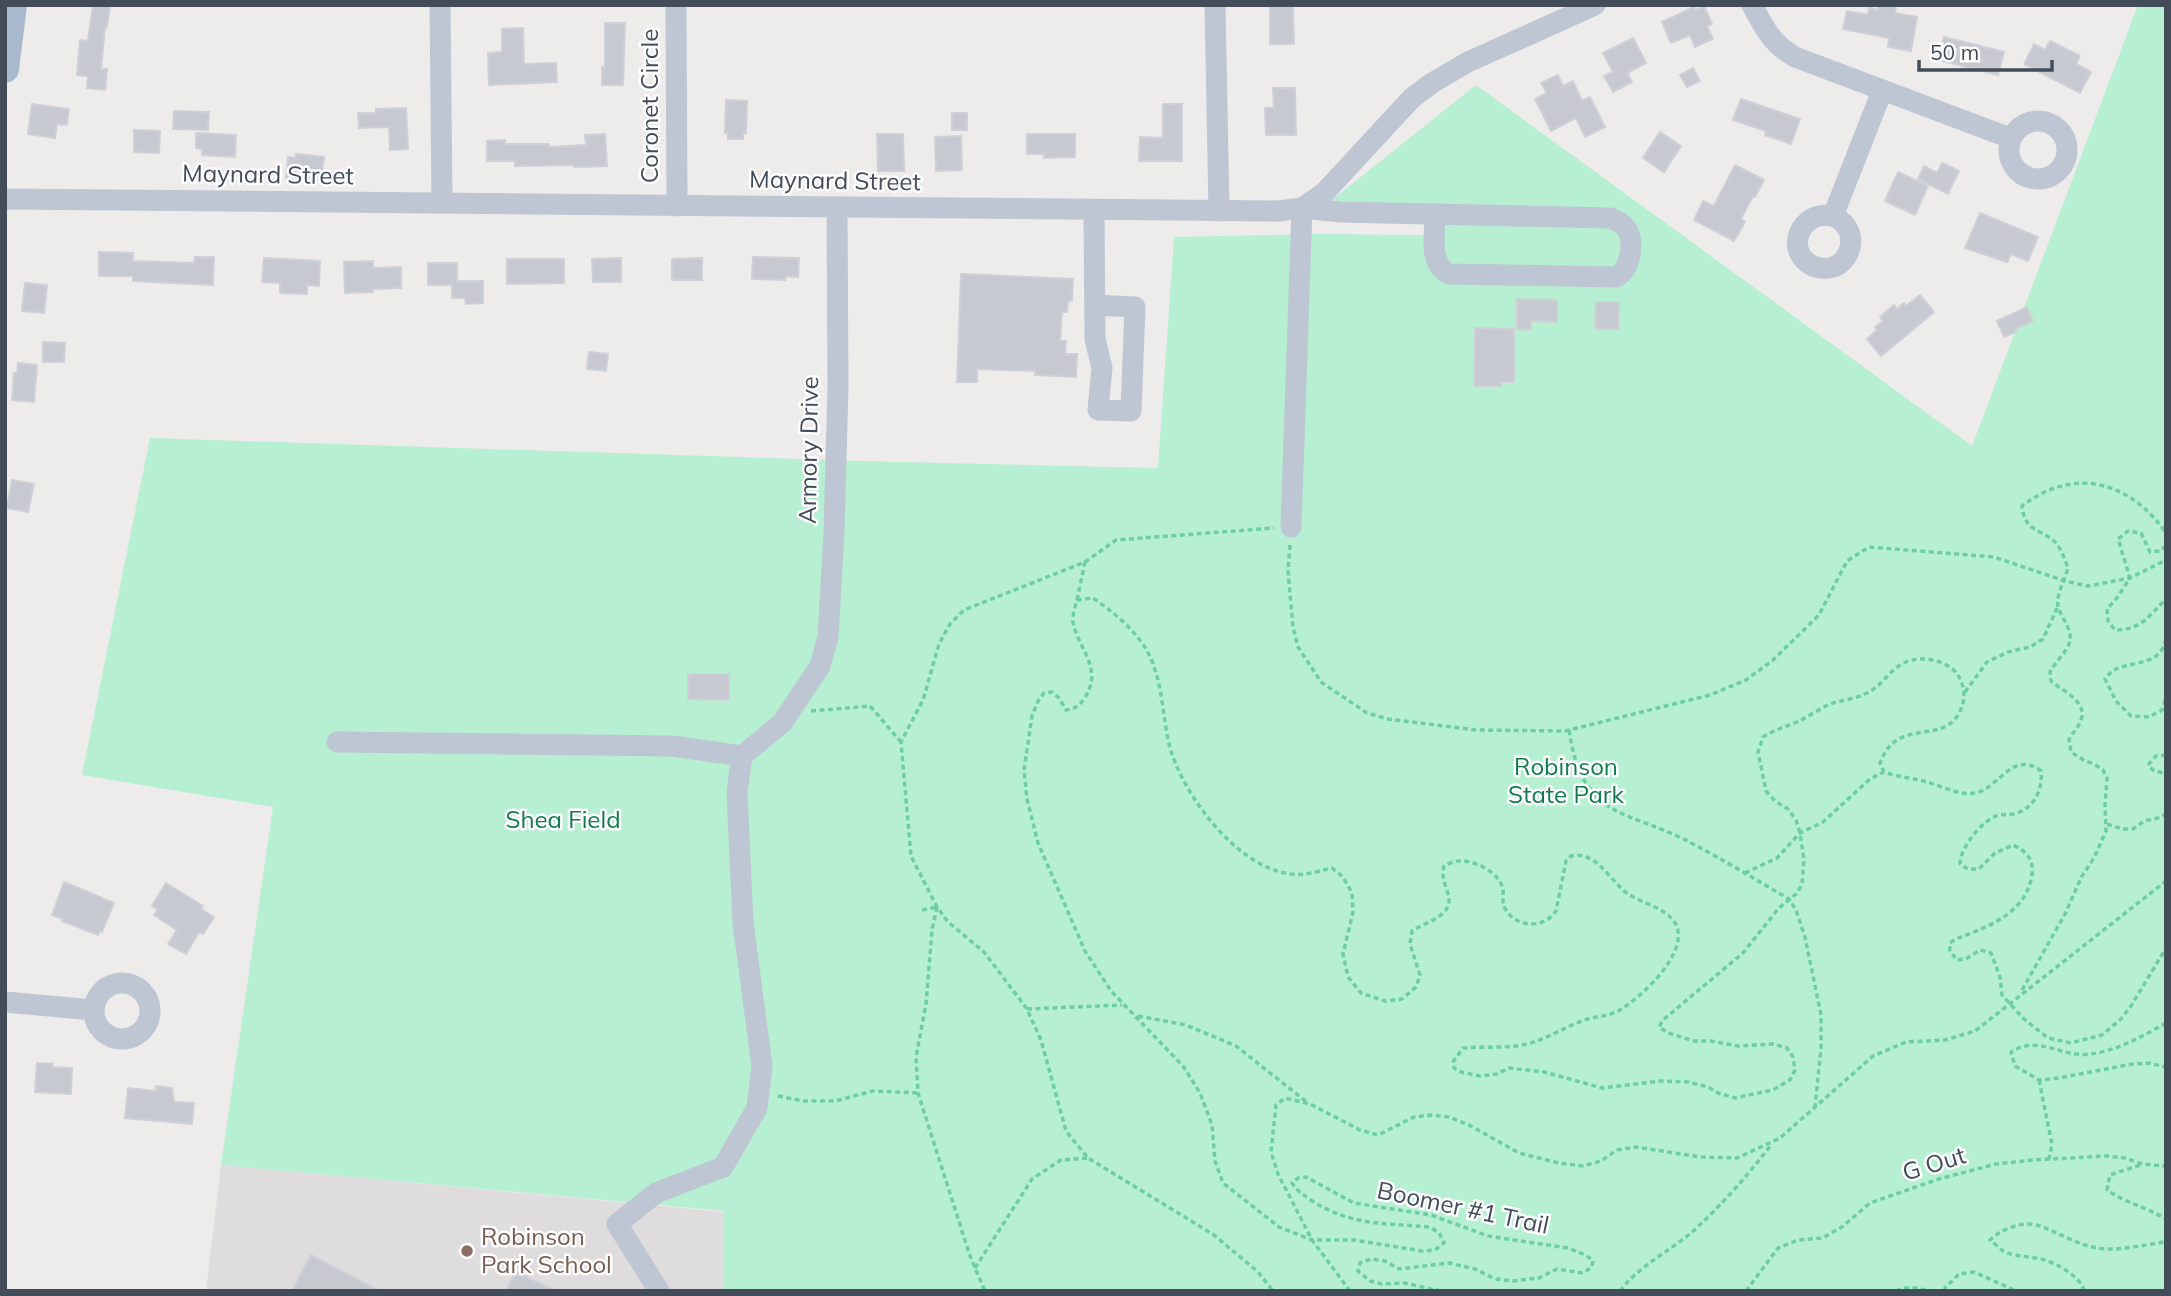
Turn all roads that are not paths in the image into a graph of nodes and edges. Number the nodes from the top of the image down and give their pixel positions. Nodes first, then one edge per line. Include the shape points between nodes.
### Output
1 (13, 5) edge
2 (440, 5) edge
3 (676, 5) edge
4 (1215, 5) edge
5 (1595, 5) edge
6 (1752, 5) edge
7 (6, 61) edge
8 (1882, 91) junction
9 (2010, 138) dead end
10 (5, 199) edge
11 (442, 203) junction
12 (677, 205) junction
13 (837, 207) junction
14 (1302, 208) junction
15 (1094, 209) junction
16 (1219, 211) junction
17 (1436, 214) junction
18 (1833, 216) dead end
19 (1095, 305) junction
20 (1291, 527) road end
21 (337, 742) dead end
22 (742, 756) junction
23 (5, 1002) edge
24 (93, 1010) dead end
25 (659, 1291) edge

1 - 7 main road
2 - 11 street
3 - 12 street, Coronet Circle
4 - 16 street
5 - 14 street via 1432,83 1325,192
6 - 8 street via 1771,40 1782,50
8 - 9 street
8 - 18 street
10 - 11 street, Maynard Street
11 - 12 street, Maynard Street
12 - 13 street, Maynard Street
13 - 15 street, Maynard Street
13 - 22 street, Armory Drive via 838,387 828,637 820,666 782,723
14 - 16 street, Maynard Street
14 - 17 street, Maynard Street
14 - 20 street
15 - 16 street, Maynard Street
15 - 19 street
17 - 17 street, Maynard Street via 1610,218 1627,228 1627,268 1616,277 1450,274 1443,272 1436,260
19 - 19 street via 1095,339 1102,368 1098,410 1131,411 1135,307
21 - 22 street via 672,746
22 - 25 street via 737,792 743,923 762,1066 757,1108 723,1167 656,1192 617,1224
23 - 24 street

